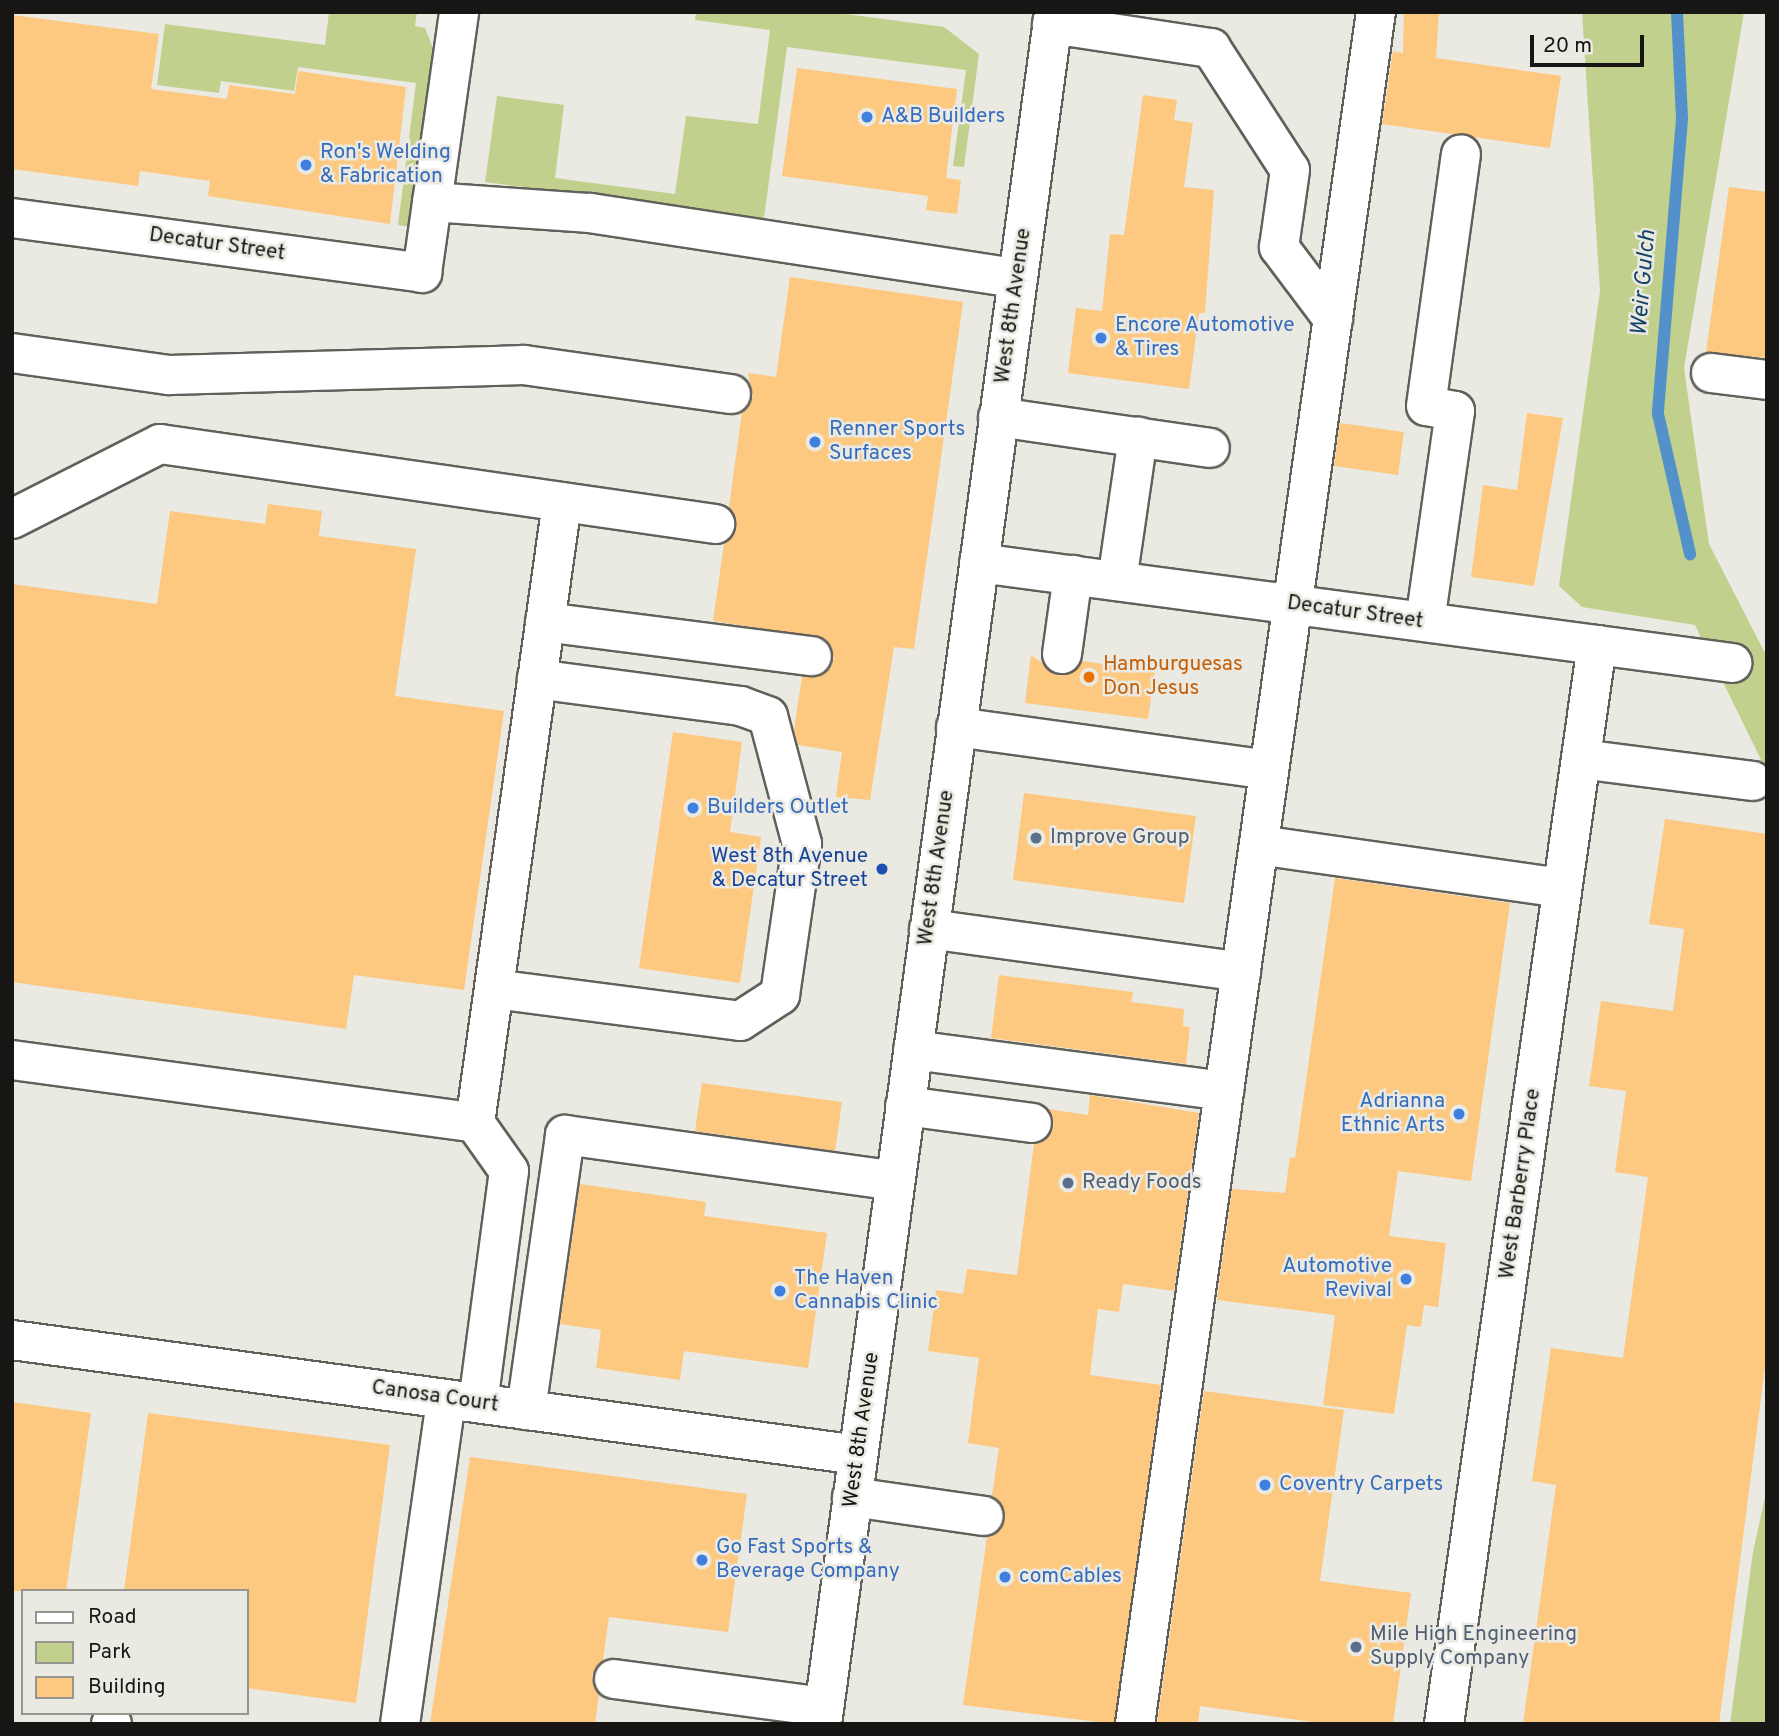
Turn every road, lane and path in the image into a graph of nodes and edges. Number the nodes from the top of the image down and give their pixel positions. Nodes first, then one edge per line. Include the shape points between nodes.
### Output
1 (459, 12) edge
2 (1376, 12) edge
3 (1053, 18) edge
4 (1461, 154) dead end
5 (432, 202) junction
6 (12, 218) edge
7 (1017, 278) junction
8 (1333, 319) junction
9 (12, 353) edge
10 (1712, 373) dead end
11 (1767, 380) edge
12 (731, 394) dead end
13 (998, 417) junction
14 (1138, 438) junction
15 (1210, 448) dead end
16 (562, 502) junction
17 (12, 519) edge
18 (715, 524) dead end
19 (979, 563) junction
20 (1073, 575) junction
21 (1117, 581) junction
22 (1293, 604) junction
23 (545, 622) junction
24 (1425, 622) junction
25 (1597, 645) junction
26 (1062, 654) dead end
27 (812, 656) dead end
28 (1731, 663) dead end
29 (537, 678) junction
30 (956, 727) junction
31 (1581, 759) junction
32 (1269, 770) junction
33 (1753, 781) dead end
34 (1259, 845) junction
35 (1562, 888) junction
36 (929, 929) junction
37 (1241, 972) junction
38 (494, 989) junction
39 (913, 1050) junction
40 (12, 1059) edge
41 (1224, 1091) junction
42 (905, 1106) junction
43 (475, 1123) junction
44 (1032, 1123) dead end
45 (895, 1181) junction
46 (12, 1340) edge
47 (462, 1401) junction
48 (526, 1409) junction
49 (858, 1455) junction
50 (852, 1497) junction
51 (984, 1516) dead end
52 (614, 1679) dead end
53 (823, 1716) edge
54 (400, 1724) edge
55 (1135, 1724) edge
56 (1444, 1724) edge

1 - 5 street
2 - 8 street
3 - 7 street, West 8th Avenue
3 - 8 street via 1212,48 1290,170 1279,247
4 - 24 street via 1426,406 1455,411
5 - 6 street, Decatur Street via 422,273
5 - 7 street via 590,213
7 - 13 street, West 8th Avenue
8 - 22 street
9 - 12 street via 169,375 524,365
10 - 11 street
13 - 14 street
13 - 19 street, West 8th Avenue
14 - 15 street
14 - 21 street
16 - 17 street via 160,444
16 - 18 street
16 - 23 street
19 - 20 street, Decatur Street
19 - 30 street, West 8th Avenue
20 - 21 street, Decatur Street
20 - 26 street
21 - 22 street, Decatur Street
22 - 24 street, Decatur Street
22 - 32 street
23 - 27 street
23 - 29 street
24 - 25 street, Decatur Street
25 - 28 street, Decatur Street
25 - 31 street, West Barberry Place
29 - 38 street
29 - 38 street via 741,706 768,716 802,844 780,995 740,1021
30 - 32 street
30 - 36 street, West 8th Avenue
31 - 33 street
31 - 35 street, West Barberry Place
32 - 34 street
34 - 35 street
34 - 37 street
35 - 56 street, West Barberry Place
36 - 37 street
36 - 39 street, West 8th Avenue
37 - 41 street
38 - 43 street
39 - 41 street
39 - 42 street, West 8th Avenue
40 - 43 street
41 - 55 street
42 - 44 street
42 - 45 street, West 8th Avenue
43 - 47 street via 509,1171
45 - 48 street via 565,1135
45 - 49 street, West 8th Avenue
46 - 47 street, Canosa Court
47 - 48 street, Canosa Court
47 - 54 street
48 - 49 street, Canosa Court
49 - 50 street, West 8th Avenue
50 - 51 street
50 - 53 street, West 8th Avenue
52 - 53 street

